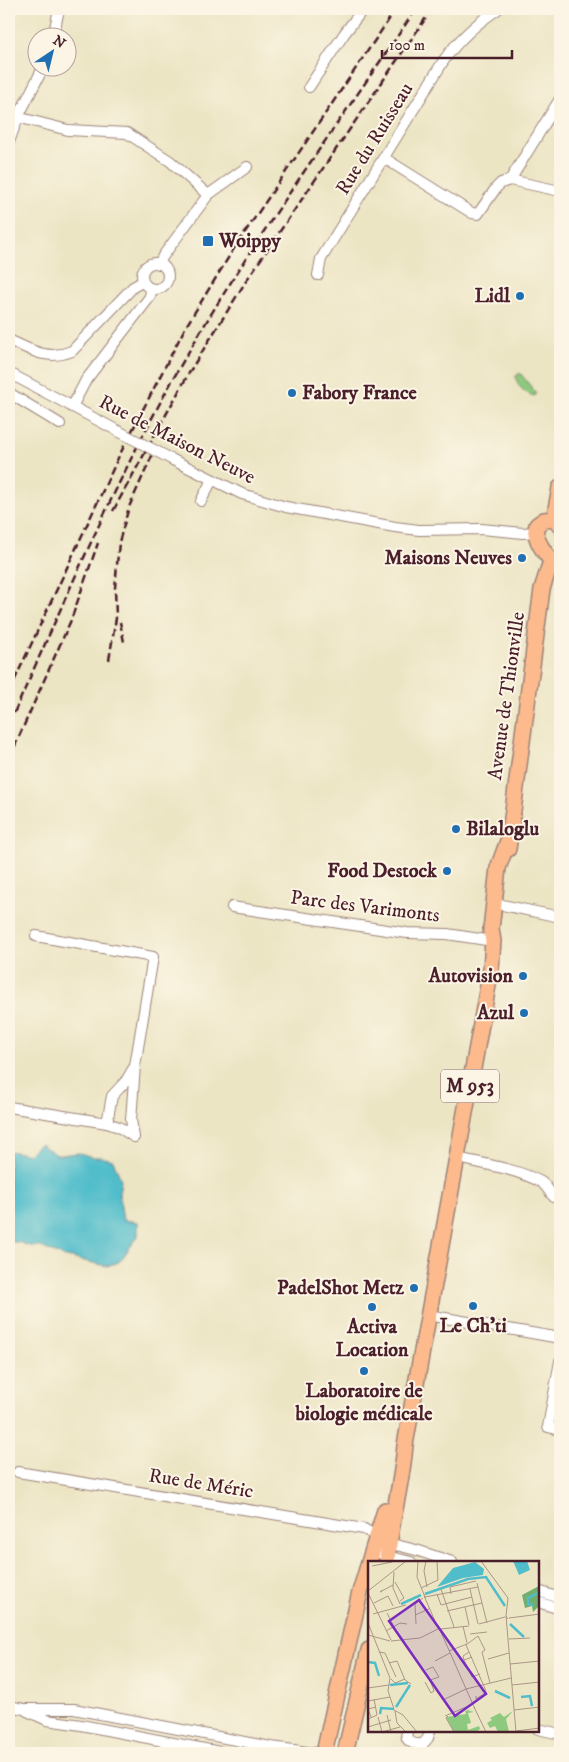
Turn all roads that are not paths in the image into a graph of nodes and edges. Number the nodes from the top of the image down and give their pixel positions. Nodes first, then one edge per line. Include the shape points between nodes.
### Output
1 (59, 9) edge
2 (363, 9) edge
3 (498, 9) edge
4 (55, 28) edge
5 (37, 78) edge
6 (310, 87) dead end
7 (560, 99) edge
8 (14, 116) edge
9 (9, 142) edge
10 (384, 158) junction
11 (247, 167) dead end
12 (510, 180) junction
13 (560, 191) edge
14 (208, 194) junction
15 (159, 264) junction
16 (318, 275) dead end
17 (142, 282) junction
18 (152, 290) junction
19 (9, 340) edge
20 (9, 372) edge
21 (9, 393) edge
22 (72, 407) junction
23 (60, 424) dead end
24 (212, 480) junction
25 (560, 488) edge
26 (201, 501) dead end
27 (557, 522) edge
28 (535, 532) junction
29 (555, 563) edge
30 (498, 904) junction
31 (232, 907) dead end
32 (560, 917) edge
33 (36, 936) dead end
34 (494, 941) junction
35 (135, 1066) junction
36 (9, 1107) edge
37 (107, 1123) junction
38 (458, 1158) junction
39 (560, 1198) edge
40 (428, 1315) junction
41 (560, 1338) edge
42 (560, 1361) edge
43 (560, 1430) edge
44 (18, 1472) dead end
45 (386, 1553) edge
46 (408, 1561) edge
47 (449, 1561) edge
48 (368, 1580) edge
49 (539, 1591) edge
50 (560, 1598) edge
51 (539, 1602) edge
52 (560, 1609) edge
53 (368, 1654) edge
54 (9, 1706) edge
55 (24, 1709) junction
56 (539, 1729) edge
57 (407, 1732) edge
58 (430, 1732) edge
59 (560, 1734) edge
60 (225, 1753) edge
61 (316, 1753) edge
62 (324, 1753) edge
63 (345, 1753) edge

1 - 4 street
2 - 6 street
3 - 10 street, Rue du Ruisseau via 466,34 444,60
5 - 8 street
7 - 12 street
8 - 9 street
8 - 14 street via 68,130 126,133 170,162
10 - 12 street via 472,213 478,214 496,188
10 - 16 street, Rue du Ruisseau via 321,259
11 - 14 street
12 - 13 street
14 - 15 street
15 - 17 street via 145,267 141,274
15 - 18 street via 167,271 168,280 161,288
17 - 18 street
17 - 19 street via 133,287 72,352 51,356
18 - 22 street via 86,380
20 - 22 street, Rue de Maison Neuve
21 - 23 street
22 - 24 street, Rue de Maison Neuve, bridge
24 - 26 street
24 - 28 street, Rue de Maison Neuve via 271,503 395,527
25 - 27 main road
27 - 28 main road via 544,520 537,525
28 - 29 main road
29 - 30 main road, Avenue de Thionville / M 953 via 542,589 509,838 498,868
30 - 32 street
30 - 34 main road, Avenue de Thionville / M 953 via 490,929
31 - 34 street, Parc des Varimonts via 407,934 446,934
33 - 35 street via 153,957
34 - 38 main road, Avenue de Thionville / M 953
35 - 37 street via 112,1096
35 - 37 street via 131,1120 134,1137 120,1126
36 - 37 street
38 - 39 street via 533,1179 546,1186 554,1197
38 - 40 main road, Avenue de Thionville / M 953
40 - 41 street
40 - 45 main road, Avenue de Thionville / M 953
42 - 43 street via 548,1427
44 - 45 street, Rue de Méric via 364,1529
45 - 46 street
45 - 47 street via 416,1550
48 - 62 main road, Avenue de Thionville / M 953 via 360,1592
49 - 50 street
51 - 52 street
53 - 63 main road
54 - 55 street
55 - 60 street via 47,1720
55 - 61 street via 74,1709
56 - 59 street
57 - 58 street via 409,1742 415,1745 422,1744

